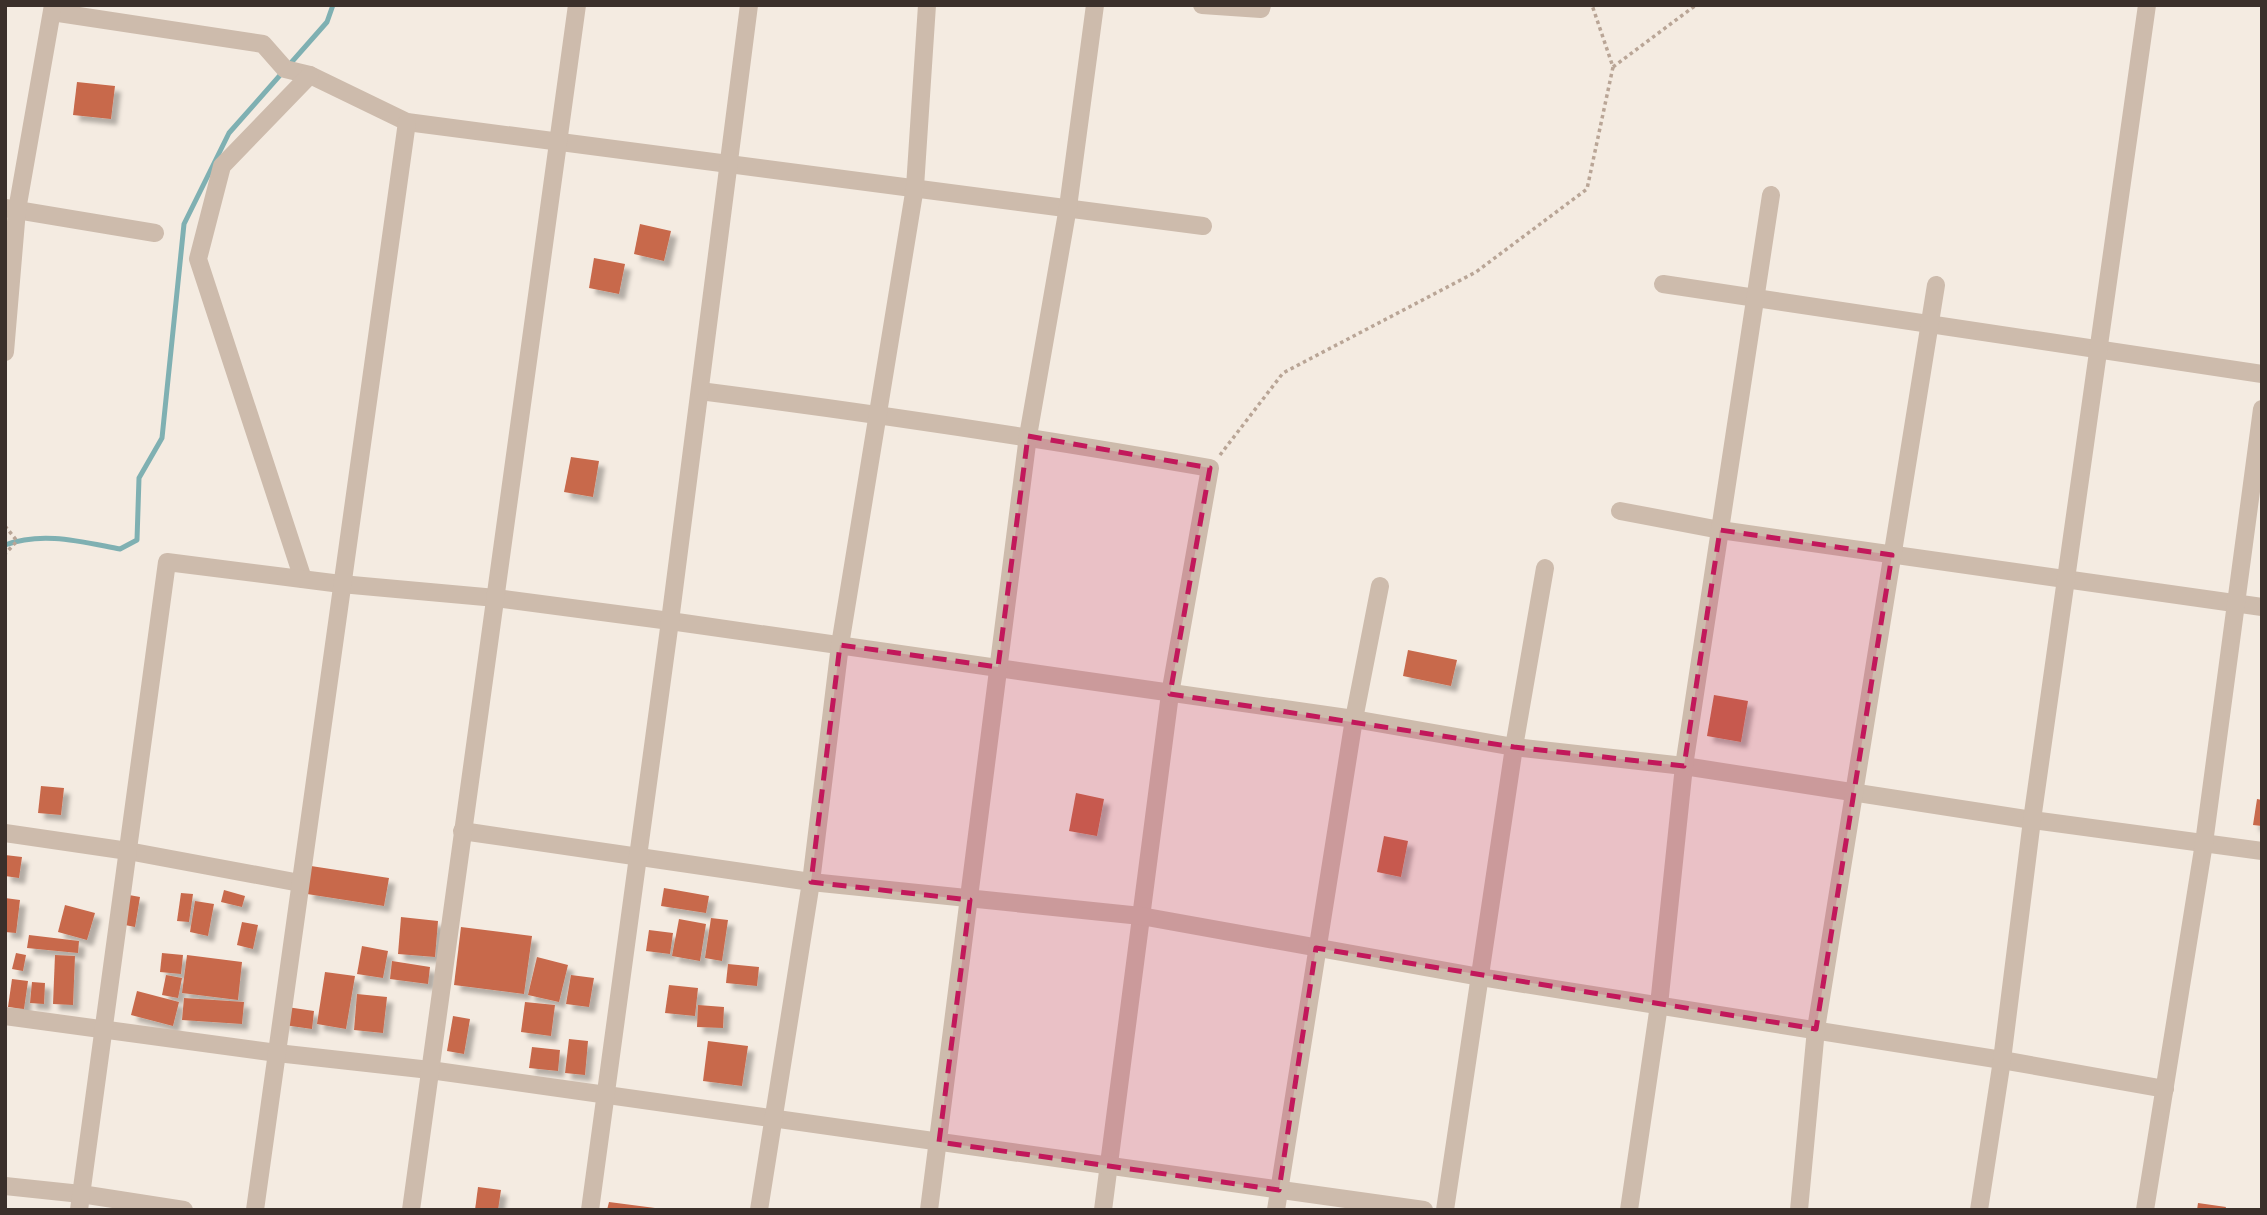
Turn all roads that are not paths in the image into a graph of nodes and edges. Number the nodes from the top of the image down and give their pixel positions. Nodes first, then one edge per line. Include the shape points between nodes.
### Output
1 (576, 5) edge
2 (749, 5) edge
3 (927, 5) edge
4 (1095, 5) edge
5 (1202, 5) edge
6 (1262, 5) edge
7 (2147, 5) edge
8 (52, 8) edge
9 (310, 75) junction
10 (407, 122) junction
11 (558, 142) junction
12 (728, 164) junction
13 (915, 187) junction
14 (1771, 195) dead end
15 (1068, 207) junction
16 (11, 209) edge
17 (1203, 226) dead end
18 (155, 233) dead end
19 (1663, 285) dead end
20 (1936, 285) dead end
21 (1755, 298) junction
22 (1930, 324) junction
23 (2099, 349) junction
24 (5, 352) edge
25 (2262, 374) edge
26 (700, 391) junction
27 (2262, 409) edge
28 (878, 414) junction
29 (1028, 436) junction
30 (1620, 512) dead end
31 (1720, 530) junction
32 (1892, 555) junction
33 (1545, 568) dead end
34 (303, 579) junction
35 (2066, 579) junction
36 (341, 584) junction
37 (1380, 586) dead end
38 (496, 598) junction
39 (2237, 603) junction
40 (2262, 607) edge
41 (670, 621) junction
42 (840, 645) junction
43 (998, 667) junction
44 (1170, 694) junction
45 (1354, 719) junction
46 (1514, 747) junction
47 (1684, 766) junction
48 (1853, 793) junction
49 (2032, 820) junction
50 (462, 831) junction
51 (5, 833) edge
52 (2204, 843) junction
53 (128, 851) junction
54 (2262, 851) edge
55 (638, 857) junction
56 (811, 882) junction
57 (300, 883) junction
58 (970, 900) junction
59 (1141, 916) junction
60 (1316, 948) junction
61 (1480, 977) junction
62 (1659, 1005) junction
63 (5, 1016) edge
64 (103, 1028) junction
65 (1816, 1029) junction
66 (277, 1053) junction
67 (2002, 1060) junction
68 (430, 1070) junction
69 (2165, 1089) junction
70 (605, 1095) junction
71 (774, 1118) junction
72 (939, 1142) junction
73 (1109, 1166) junction
74 (5, 1186) edge
75 (1279, 1190) junction
76 (80, 1202) edge
77 (184, 1210) edge
78 (255, 1210) edge
79 (411, 1210) edge
80 (590, 1210) edge
81 (759, 1210) edge
82 (929, 1210) edge
83 (1103, 1210) edge
84 (1276, 1210) edge
85 (1424, 1210) edge
86 (1445, 1210) edge
87 (1629, 1210) edge
88 (1799, 1210) edge
89 (1979, 1210) edge
90 (2145, 1210) edge

1 - 11 street
2 - 12 street
3 - 13 street
4 - 15 street
5 - 6 street via 1262,9
7 - 23 street
8 - 9 street via 262,44 285,69
8 - 16 street
9 - 10 street
9 - 34 street via 222,166 198,259
10 - 11 street
10 - 36 street
11 - 12 street
11 - 38 street
12 - 13 street
12 - 26 street
13 - 15 street
13 - 28 street
14 - 21 street
15 - 17 street
15 - 29 street
16 - 18 street
16 - 24 street
19 - 21 street
20 - 22 street
21 - 22 street
21 - 31 street
22 - 23 street
22 - 32 street
23 - 25 street
23 - 35 street
26 - 28 street
26 - 41 street
27 - 39 street
28 - 29 street
28 - 42 street
29 - 43 street
29 - 44 street via 1210,468
30 - 31 street
31 - 32 street
31 - 47 street
32 - 35 street
32 - 48 street
33 - 46 street
34 - 36 street
34 - 53 street via 167,562
35 - 39 street
35 - 49 street
36 - 38 street
36 - 57 street
37 - 45 street
38 - 41 street
38 - 50 street
39 - 40 street
39 - 52 street
41 - 42 street
41 - 55 street
42 - 43 street
42 - 56 street
43 - 44 street
43 - 58 street
44 - 45 street
44 - 59 street
45 - 46 street
45 - 60 street
46 - 47 street
46 - 61 street
47 - 48 street
47 - 62 street
48 - 49 street
48 - 65 street
49 - 52 street
49 - 67 street
50 - 55 street
50 - 68 street
51 - 53 street
52 - 54 street
52 - 69 street
53 - 57 street
53 - 64 street
55 - 56 street
55 - 70 street
56 - 58 street
56 - 71 street
57 - 66 street
58 - 59 street
58 - 72 street
59 - 60 street
59 - 73 street
60 - 61 street
60 - 75 street
61 - 62 street
61 - 86 street
62 - 65 street
62 - 87 street
63 - 64 street
64 - 66 street
64 - 76 street
65 - 67 street
65 - 88 street
66 - 68 street
66 - 78 street
67 - 69 street
67 - 89 street
68 - 70 street
68 - 79 street
69 - 90 street
70 - 71 street
70 - 80 street
71 - 72 street
71 - 81 street
72 - 73 street
72 - 82 street
73 - 75 street
73 - 83 street
74 - 76 street
75 - 84 street
75 - 85 street
76 - 77 street

